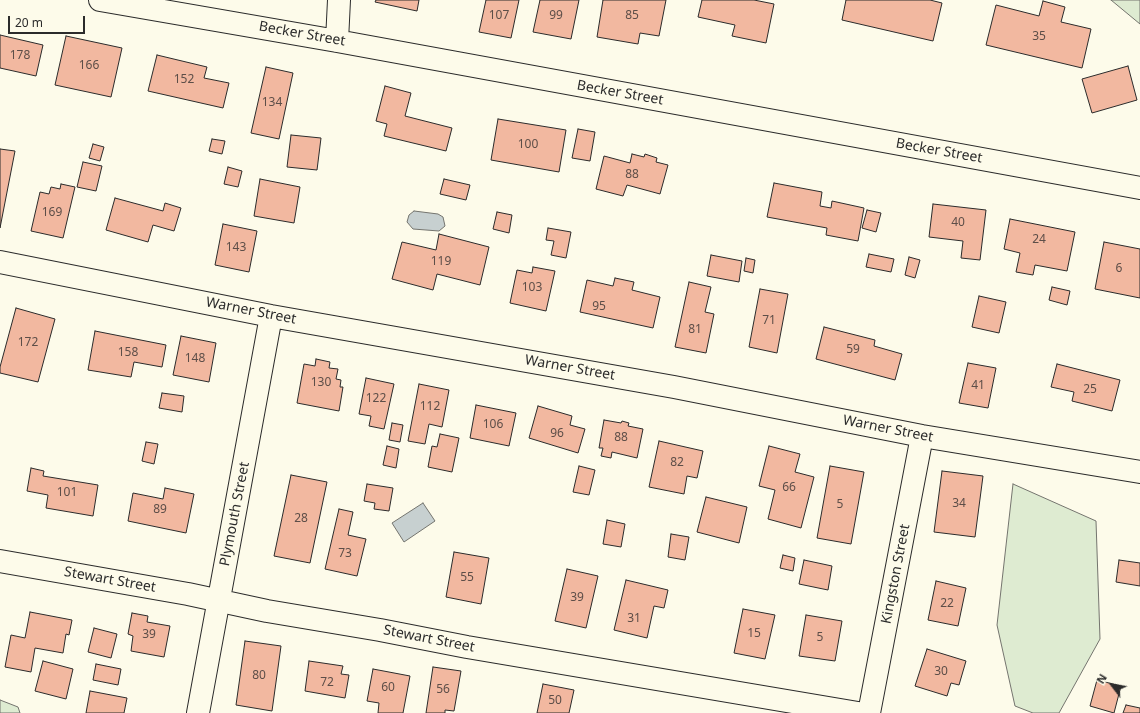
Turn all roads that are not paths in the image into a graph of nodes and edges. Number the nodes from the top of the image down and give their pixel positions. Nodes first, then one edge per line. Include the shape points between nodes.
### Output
1 (100, 0) edge
2 (339, 0) edge
3 (337, 41) junction
4 (1140, 188) edge
5 (0, 262) edge
6 (271, 316) junction
7 (922, 436) junction
8 (1140, 472) edge
9 (0, 561) edge
10 (219, 601) junction
11 (198, 713) edge
12 (858, 713) edge
13 (869, 713) edge

1 - 3 street, Becker Street
2 - 3 street
3 - 4 street, Becker Street
5 - 6 street, Warner Street
6 - 7 street, Warner Street via 674,387
6 - 10 street, Plymouth Street
7 - 8 street, Warner Street
7 - 13 street, Kingston Street
9 - 10 street, Stewart Street
10 - 11 street, Plymouth Street
10 - 12 street, Stewart Street via 467,647

